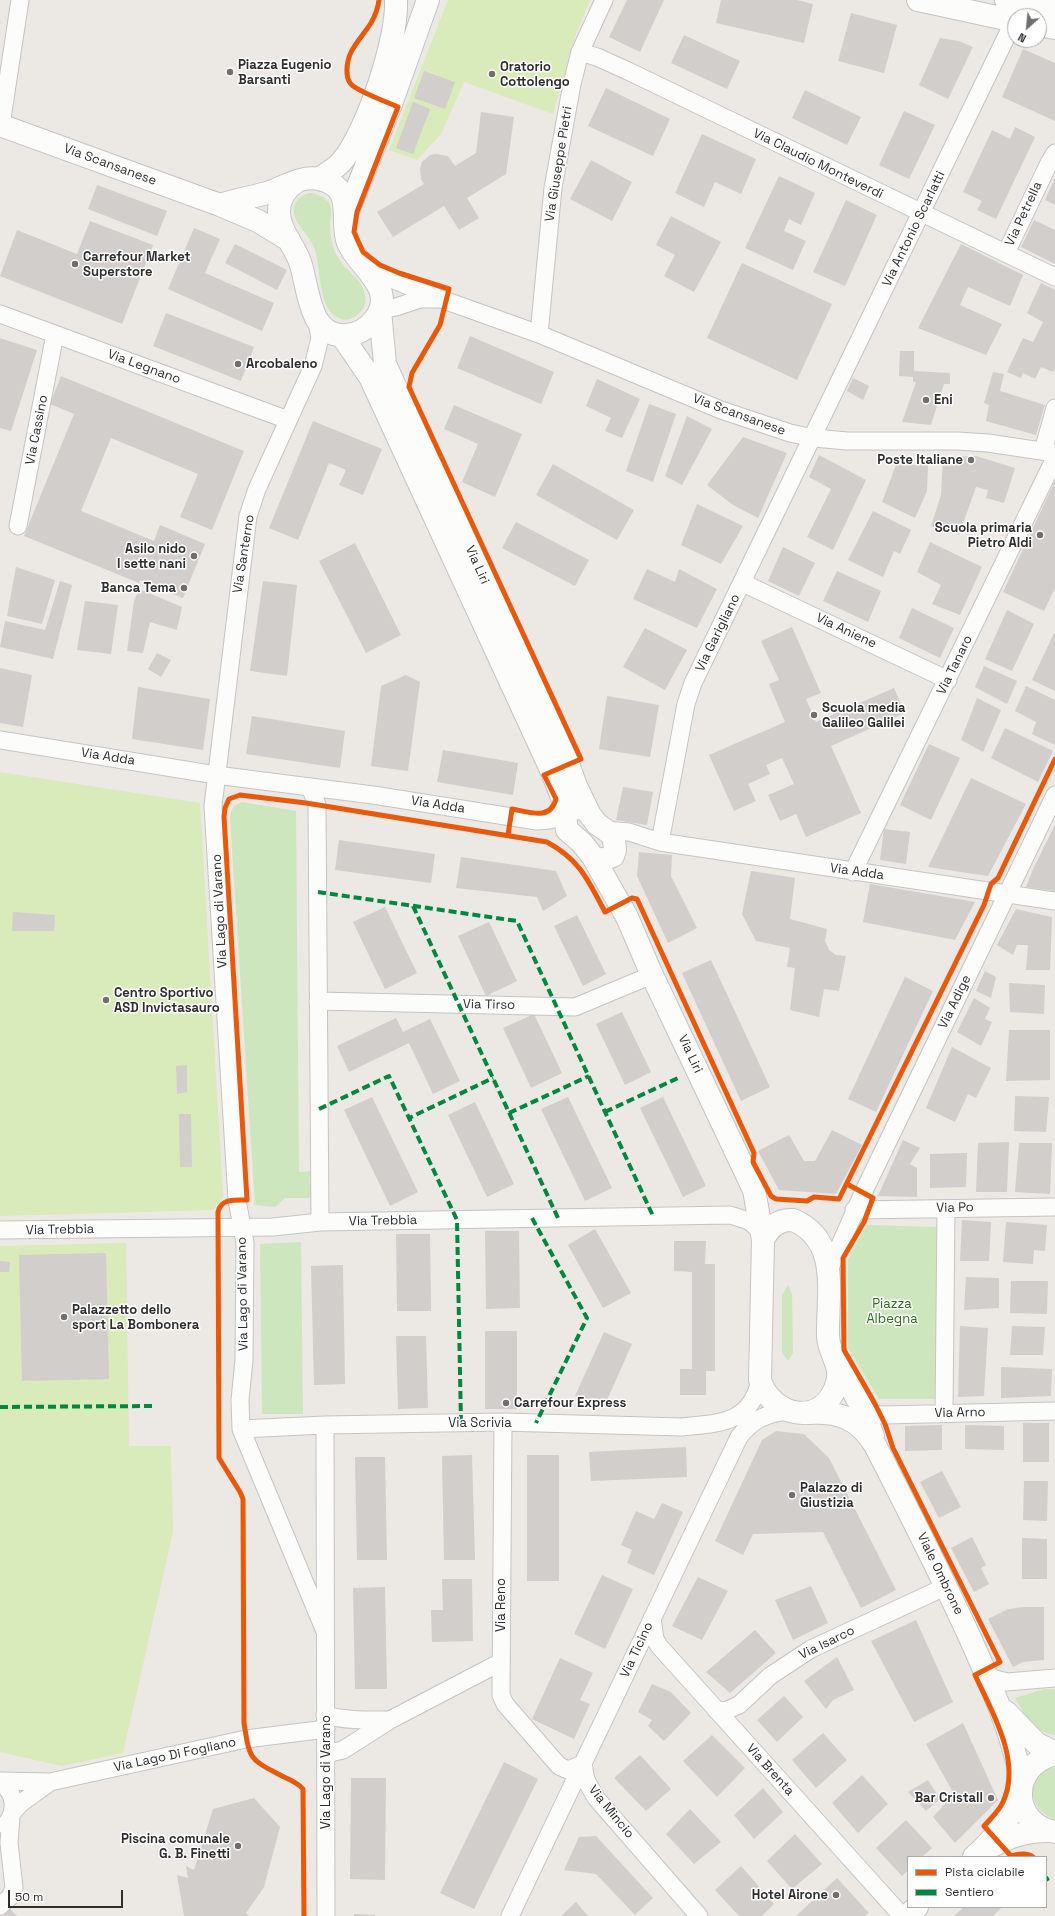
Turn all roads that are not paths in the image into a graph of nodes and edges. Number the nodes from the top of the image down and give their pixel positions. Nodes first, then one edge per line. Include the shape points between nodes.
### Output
1 (20, 0) edge
2 (396, 0) edge
3 (428, 0) edge
4 (604, 0) edge
5 (918, 0) edge
6 (1007, 8) edge
7 (1007, 30) edge
8 (580, 52) junction
9 (0, 125) edge
10 (1055, 153) edge
11 (319, 179) junction
12 (296, 182) junction
13 (220, 205) junction
14 (921, 214) junction
15 (346, 216) junction
16 (289, 240) junction
17 (1006, 253) junction
18 (369, 270) junction
19 (1055, 277) edge
20 (441, 299) junction
21 (380, 310) junction
22 (0, 314) edge
23 (317, 322) junction
24 (55, 334) junction
25 (539, 334) junction
26 (342, 336) junction
27 (1055, 408) edge
28 (288, 420) junction
29 (814, 438) junction
30 (1051, 454) edge
31 (18, 526) dead end
32 (743, 583) junction
33 (948, 680) junction
34 (0, 740) edge
35 (216, 775) junction
36 (310, 787) junction
37 (1055, 795) edge
38 (565, 816) junction
39 (598, 823) junction
40 (660, 842) junction
41 (603, 857) junction
42 (853, 872) junction
43 (1007, 894) junction
44 (1055, 901) edge
45 (652, 975) junction
46 (318, 1001) junction
47 (754, 1190) junction
48 (1055, 1207) edge
49 (946, 1208) junction
50 (854, 1210) junction
51 (793, 1220) junction
52 (320, 1222) junction
53 (242, 1227) junction
54 (0, 1230) edge
55 (763, 1236) junction
56 (828, 1270) junction
57 (837, 1361) junction
58 (760, 1380) junction
59 (1055, 1411) edge
60 (798, 1412) junction
61 (944, 1413) junction
62 (865, 1414) junction
63 (503, 1422) junction
64 (720, 1423) junction
65 (325, 1425) junction
66 (241, 1429) junction
67 (875, 1445) junction
68 (735, 1446) junction
69 (947, 1586) junction
70 (652, 1618) junction
71 (324, 1629) junction
72 (501, 1662) junction
73 (988, 1677) junction
74 (1055, 1678) edge
75 (1000, 1706) junction
76 (716, 1710) junction
77 (390, 1720) junction
78 (326, 1722) junction
79 (1055, 1753) edge
80 (326, 1754) junction
81 (583, 1764) junction
82 (0, 1782) edge
83 (50, 1782) junction
84 (1021, 1788) junction
85 (8, 1819) edge
86 (1053, 1836) edge
87 (982, 1855) edge
88 (0, 1864) edge
89 (13, 1880) junction
90 (0, 1906) edge
91 (916, 1908) edge
92 (326, 1916) edge
93 (510, 1916) edge
94 (699, 1916) edge
95 (902, 1916) edge
96 (907, 1916) edge

1 - 9 street
2 - 11 main road via 387,62 362,125 343,161
3 - 15 main road
4 - 8 street, Via Giuseppe Pietri
5 - 6 main road
7 - 14 street, Via Antonio Scarlatti
8 - 14 street, Via Claudio Monteverdi via 628,71
8 - 25 street, Via Giuseppe Pietri via 553,188
9 - 13 main road, Via Scansanese
10 - 17 street, Via Petrella
11 - 12 main road via 307,178
11 - 15 main road, Via Scansanese via 340,192 344,199
12 - 13 main road
12 - 16 main road via 285,192 279,206 280,221
13 - 16 main road, Via Scansanese via 258,221
14 - 17 street, Via Claudio Monteverdi
14 - 29 street, Via Antonio Scarlatti
15 - 18 main road, Via Scansanese via 347,242 356,257
16 - 23 main road via 299,260 312,313
17 - 19 street, Via Claudio Monteverdi
18 - 20 street, Via Scansanese
18 - 21 main road, Via Scansanese via 379,288
20 - 21 street, Via Scansanese via 420,299
20 - 25 street, Via Scansanese
21 - 26 main road via 364,329
21 - 39 main road, Via Liri via 385,364 576,786
22 - 24 street, Via Legnano
23 - 26 main road via 327,330
23 - 28 street, Via Santerno via 320,338 313,366
24 - 28 street, Via Legnano
24 - 31 street, Via Cassino
25 - 29 street, Via Scansanese via 721,410 790,433
26 - 38 main road, Via Liri via 366,368 552,772 563,800
27 - 30 street, Via Tanaro
28 - 35 street, Via Santerno via 257,489 248,516
29 - 30 street, Via Scansanese via 988,443
29 - 32 street, Via Garigliano
30 - 33 street, Via Tanaro
32 - 33 street, Via Aniene
32 - 40 street, Via Garigliano via 693,683 686,704
33 - 42 street, Via Tanaro
34 - 35 street, Via Adda
35 - 36 street, Via Adda
35 - 53 street, Via Lago di Varano via 213,806 237,1200
36 - 38 street, Via Adda via 537,821
36 - 46 street via 317,805
37 - 43 street, Via Adige
38 - 39 main road via 576,808 584,809
38 - 41 main road, Via Liri via 567,830
39 - 40 street, Via Adda
39 - 41 main road, Via Liri via 614,839 615,850
40 - 41 street, Via Adda via 626,844
40 - 42 street, Via Adda
41 - 45 main road, Via Liri
42 - 43 street, Via Adda
43 - 44 street, Via Adda
43 - 50 street, Via Adige
45 - 46 street, Via Tirso via 575,1007
45 - 47 main road, Via Liri
46 - 52 street
47 - 51 main road, Via Liri via 772,1210
47 - 55 main road, Via Liri
48 - 49 street, Via Po
49 - 50 street, Via Po
49 - 61 street
50 - 56 street, Via Adige
51 - 55 main road via 778,1223
51 - 56 main road, Via Liri via 806,1225 813,1233 824,1251
52 - 53 street, Via Trebbia via 274,1227
52 - 55 street, Via Trebbia via 730,1215 749,1221
53 - 54 street, Via Trebbia
53 - 66 street, Via Lago di Varano via 245,1242
55 - 58 main road, Via Liri
56 - 57 main road, Viale Ombrone via 828,1337 830,1349
57 - 60 main road via 838,1380 824,1404
57 - 62 main road, Viale Ombrone
58 - 60 main road via 771,1400
58 - 64 street, Via Scrivia via 749,1406 735,1418
59 - 61 street, Via Arno
60 - 67 main road, Viale Ombrone via 825,1412 847,1417 863,1429
60 - 68 street, Via Ticino via 770,1414 753,1422
61 - 62 street, Via Arno
62 - 67 main road, Viale Ombrone
63 - 64 street, Via Scrivia via 682,1427
63 - 65 street, Via Scrivia
63 - 72 street, Via Reno
64 - 68 street via 731,1430
65 - 66 street, Via Scrivia
65 - 71 street, Via Lago di Varano
66 - 71 street, Via Lago di Varano
67 - 69 main road, Viale Ombrone
68 - 70 street, Via Ticino
69 - 73 main road, Viale Ombrone
69 - 76 street, Via Isarco via 811,1649 770,1676 739,1705 725,1711
70 - 76 street, Via Brenta via 655,1639 659,1646
70 - 81 street, Via Ticino
71 - 78 street, Via Lago di Varano
72 - 77 street
72 - 81 street via 501,1695 505,1704 559,1766 568,1770
73 - 74 street via 1008,1682
73 - 75 main road, Viale Ombrone
75 - 79 main road, Viale Ombrone via 1032,1740
75 - 84 main road, Viale Ombrone via 1017,1757
76 - 95 street, Via Brenta
77 - 78 street
77 - 80 street via 343,1750
78 - 80 street, Via Lago di Varano
78 - 83 street, Via Lago Di Fogliano
79 - 84 main road via 1035,1763 1027,1772
80 - 92 street, Via Lago di Varano
81 - 93 street, Via Ticino
81 - 94 street, Via Mincio via 586,1780 596,1798
82 - 83 street, Via Lago Di Fogliano
82 - 85 street via 9,1790 12,1797
83 - 85 street, Via Lago Di Fogliano via 34,1793
84 - 86 main road, Viale Ombrone via 1023,1806 1029,1817
84 - 87 main road via 1014,1812
85 - 89 street
86 - 87 main road via 1030,1831 1017,1834
88 - 89 street
89 - 90 street via 13,1892
91 - 96 main road

